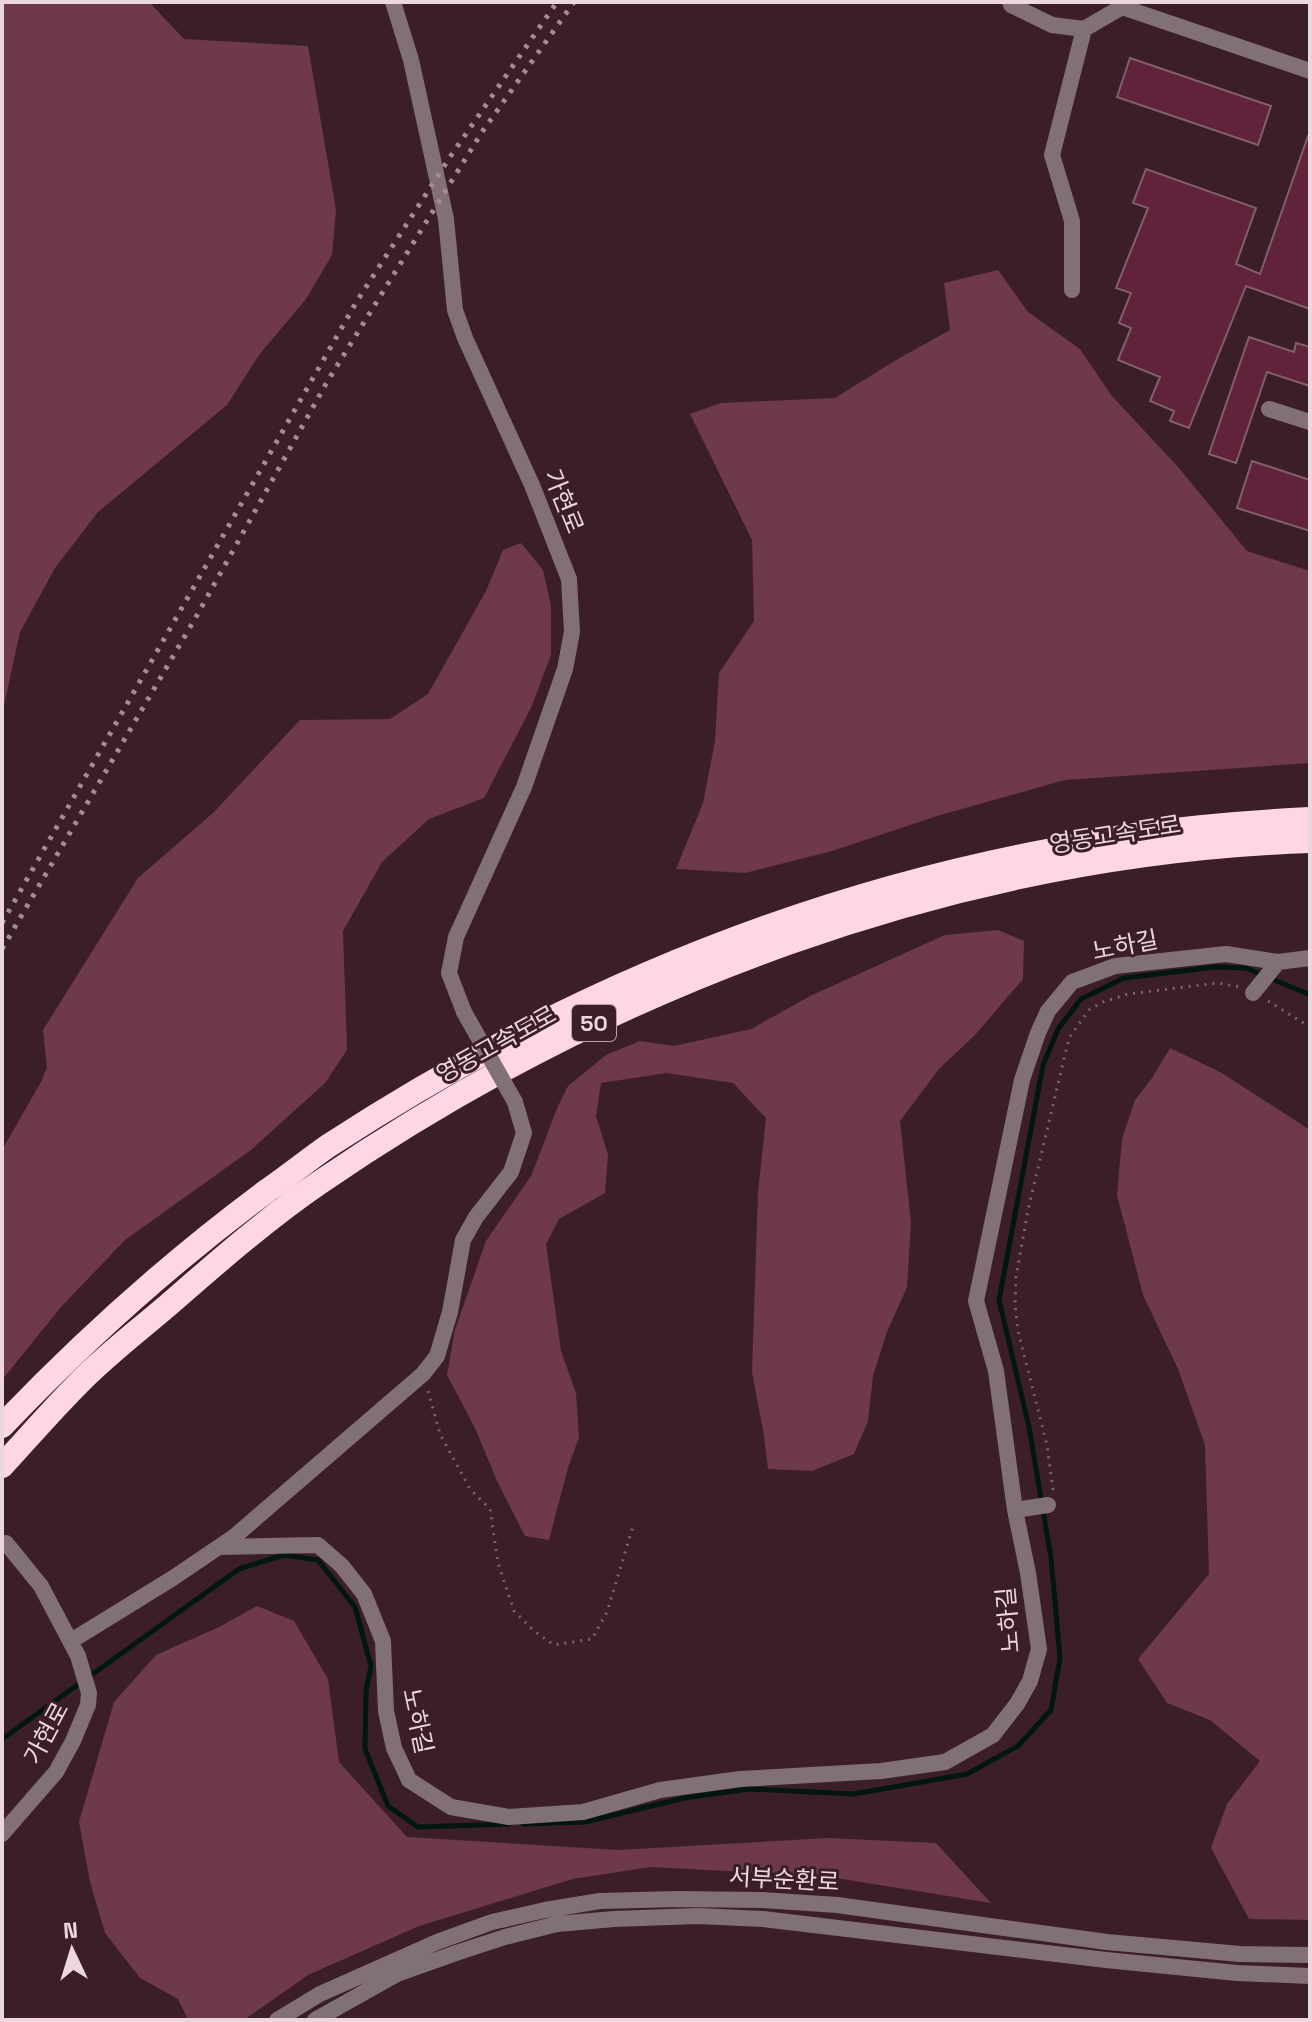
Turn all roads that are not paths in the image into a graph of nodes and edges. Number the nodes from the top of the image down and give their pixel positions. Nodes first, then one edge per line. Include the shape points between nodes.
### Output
1 (393, 2) edge
2 (1010, 2) edge
3 (1084, 29) junction
4 (1310, 71) edge
5 (1072, 290) dead end
6 (1269, 409) dead end
7 (1310, 422) edge
8 (1310, 819) edge
9 (1310, 841) edge
10 (1310, 958) edge
11 (1275, 965) junction
12 (1256, 989) road end
13 (2, 1426) edge
14 (2, 1466) edge
15 (6, 1543) dead end
16 (220, 1547) junction
17 (74, 1648) junction
18 (2, 1834) edge
19 (1310, 1955) edge
20 (1310, 1976) edge
21 (277, 2020) edge
22 (315, 2020) edge

1 - 16 street, 가현로, bridge via 446,219 455,310 569,579 572,632 565,669 524,787 456,937 449,973 464,1012 515,1102 524,1133 511,1172 463,1240 437,1356 423,1374
2 - 3 street via 1052,25
3 - 4 street via 1122,7
3 - 5 street via 1052,155 1072,221
6 - 7 street
8 - 13 highway, 영동고속도로 / 50 via 1130,836 901,884 694,953 596,996 423,1088 326,1148 130,1301
9 - 14 highway, 영동고속도로 / 50 via 1082,865 912,903 798,938 610,1015 469,1089 317,1184 239,1243 80,1381
10 - 11 street, 노하길
11 - 12 street
11 - 16 street, 노하길 via 1226,954 1115,966 1072,982 1038,1033 1022,1080 976,1301 1037,1503 1028,1573 1039,1649 1030,1681 993,1735 945,1762 660,1790 583,1812 509,1817 451,1807 409,1780 394,1748 386,1711 383,1641 364,1594 342,1566 318,1545
15 - 17 street, 가현로 via 41,1586
16 - 17 street
17 - 18 street, 가현로 via 88,1705 56,1772
19 - 21 street, 서부순환로 via 1107,1942 822,1904 600,1901 492,1922 437,1942 320,1994
20 - 22 street, 서부순환로 via 1106,1960 763,1919 614,1919 557,1924 459,1952 397,1974

